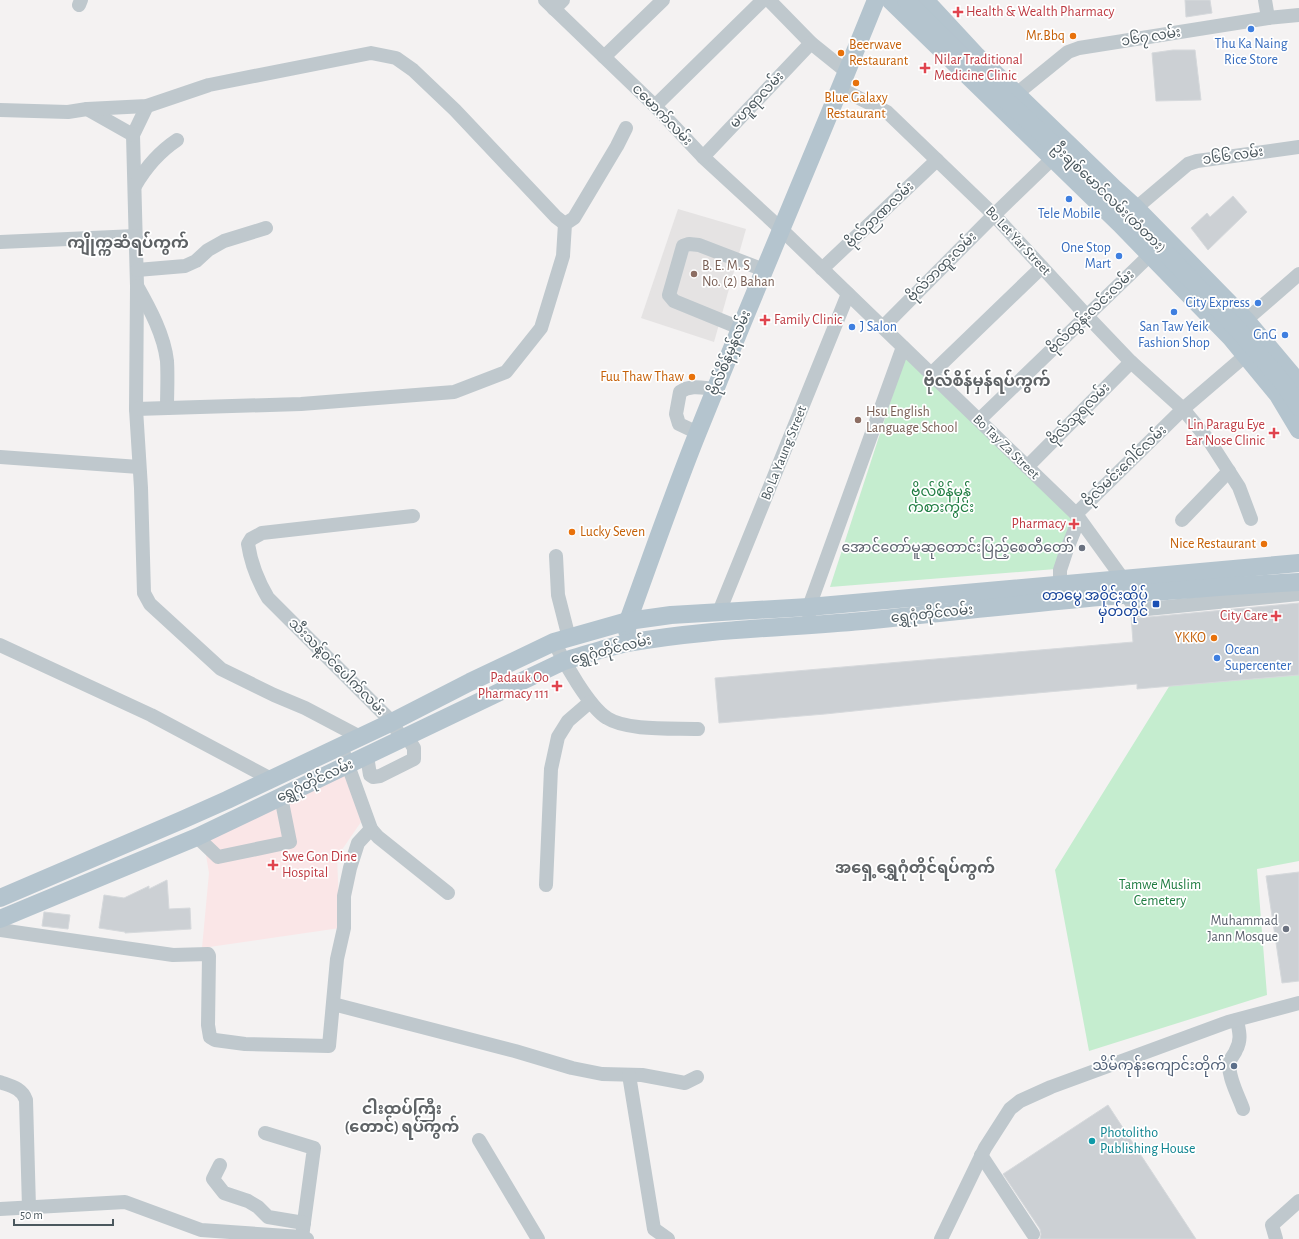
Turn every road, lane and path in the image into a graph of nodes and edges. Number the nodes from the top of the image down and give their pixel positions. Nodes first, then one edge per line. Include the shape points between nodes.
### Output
1 (663, 0) edge
2 (763, 0) edge
3 (770, 0) edge
4 (876, 0) edge
5 (890, 0) edge
6 (906, 0) edge
7 (925, 0) edge
8 (1265, 0) edge
9 (554, 3) edge
10 (1299, 15) edge
11 (1268, 18) junction
12 (811, 43) junction
13 (977, 56) junction
14 (604, 57) junction
15 (962, 70) junction
16 (847, 72) junction
17 (841, 89) junction
18 (1016, 93) junction
19 (147, 106) junction
20 (655, 106) junction
21 (1001, 108) junction
22 (87, 109) junction
23 (0, 110) edge
24 (626, 128) dead end
25 (133, 135) junction
26 (177, 140) dead end
27 (1299, 147) edge
28 (703, 157) junction
29 (1053, 158) junction
30 (937, 160) junction
31 (135, 186) junction
32 (1115, 189) junction
33 (1100, 204) junction
34 (1136, 208) junction
35 (994, 215) junction
36 (565, 224) junction
37 (266, 228) dead end
38 (781, 229) junction
39 (136, 236) junction
40 (0, 242) edge
41 (1151, 254) junction
42 (1042, 267) junction
43 (822, 269) junction
44 (137, 270) junction
45 (764, 270) junction
46 (1299, 274) edge
47 (137, 286) junction
48 (848, 294) junction
49 (1087, 316) junction
50 (1246, 320) junction
51 (883, 327) junction
52 (740, 328) junction
53 (903, 347) junction
54 (1246, 355) junction
55 (1132, 362) junction
56 (931, 374) junction
57 (1299, 385) edge
58 (715, 389) junction
59 (1299, 407) edge
60 (167, 408) junction
61 (136, 409) junction
62 (1183, 409) junction
63 (979, 420) junction
64 (1299, 430) edge
65 (698, 433) junction
66 (0, 457) edge
67 (1027, 466) junction
68 (139, 467) junction
69 (1229, 471) junction
70 (413, 516) dead end
71 (1078, 516) junction
72 (1251, 519) dead end
73 (1182, 520) dead end
74 (556, 556) dead end
75 (1299, 563) edge
76 (1299, 582) edge
77 (1124, 587) junction
78 (1060, 593) junction
79 (1299, 594) edge
80 (809, 606) junction
81 (719, 612) junction
82 (628, 621) junction
83 (810, 626) junction
84 (561, 640) junction
85 (626, 643) junction
86 (0, 645) edge
87 (564, 661) junction
88 (590, 702) junction
89 (392, 722) junction
90 (698, 729) dead end
91 (360, 736) junction
92 (405, 738) junction
93 (341, 746) junction
94 (369, 755) junction
95 (347, 765) junction
96 (270, 779) junction
97 (281, 797) junction
98 (371, 829) junction
99 (197, 837) junction
100 (546, 885) dead end
101 (448, 893) dead end
102 (0, 898) edge
103 (0, 919) edge
104 (0, 930) edge
105 (1299, 1003) edge
106 (333, 1004) junction
107 (1237, 1020) junction
108 (629, 1075) junction
109 (696, 1077) dead end
110 (0, 1082) edge
111 (1244, 1109) dead end
112 (265, 1133) dead end
113 (480, 1140) dead end
114 (981, 1155) junction
115 (220, 1165) dead end
116 (1299, 1201) edge
117 (29, 1208) junction
118 (0, 1209) edge
119 (304, 1223) junction
120 (1033, 1234) dead end
121 (304, 1238) edge
122 (538, 1239) edge
123 (668, 1239) edge
124 (941, 1239) edge
125 (1276, 1239) edge

1 - 14 street
2 - 20 street
3 - 12 street
4 - 16 main road, ဗိုလ်စိန်မှန်လမ်း
5 - 15 main road
6 - 59 main road, ဦးချစ်မောင်လမ်း(တံတား), bridge via 1166,253 1284,384
7 - 13 main road
8 - 11 street
9 - 14 street, ငမောက်လမ်း
10 - 11 street, ၁၆၇ လမ်း
11 - 18 street, ၁၆၇ လမ်း via 1079,48 1068,52
12 - 16 street
12 - 28 street, မဟူရာလမ်း
13 - 15 main road
13 - 18 main road
14 - 20 street, ငမောက်လမ်း
15 - 21 main road
16 - 17 main road, ဗိုလ်စိန်မှန်လမ်း
17 - 30 street, Bo Let Yar Street via 887,112
17 - 38 main road, ဗိုလ်စိန်မှန်လမ်း
18 - 21 street, ၁၆၇ လမ်း
18 - 32 main road
19 - 22 street
19 - 25 street
19 - 36 street via 208,86 371,53 396,58 413,70 455,110
20 - 28 street, ငမောက်လမ်း
21 - 29 main road
22 - 23 street via 68,112
22 - 25 street
24 - 36 street via 574,218
25 - 31 street
26 - 31 street via 143,171
27 - 34 street, ၁၆၆ လမ်း via 1188,164
28 - 38 street, ငမောက်လမ်း
29 - 33 main road
29 - 35 street, ဗိုလ်ဘထူးလမ်း
30 - 35 street, Bo Let Yar Street
30 - 43 street, ဗိုလ်ဉာဏလမ်း
31 - 39 street
32 - 33 main road
32 - 34 main road
33 - 41 main road
34 - 50 main road
35 - 42 street, Bo Let Yar Street
35 - 51 street, ဗိုလ်ဘထူးလမ်း
36 - 60 street via 563,256 541,328 506,372 454,392 300,404
37 - 44 street via 224,241 185,266
38 - 43 street, Bo Tay Za Street
38 - 45 main road, ဗိုလ်စိန်မှန်လမ်း
39 - 40 street
39 - 44 street
41 - 49 street, ဗိုလ်ထွန်းလင်းလမ်း
41 - 54 main road
42 - 49 street, Bo Let Yar Street
42 - 56 street
43 - 48 street, Bo Tay Za Street
44 - 47 street
45 - 52 main road, ဗိုလ်စိန်မှန်လမ်း
45 - 52 street via 699,245 683,246 669,295 674,301
46 - 50 street
47 - 60 street via 162,339 168,378
47 - 61 street
48 - 51 street, Bo Tay Za Street
48 - 81 street, Bo La Yaung Street
49 - 55 street, Bo Let Yar Street
49 - 63 street, ဗိုလ်ထွန်းလင်းလမ်း
50 - 57 main road
51 - 53 street, Bo Tay Za Street
52 - 58 main road, ဗိုလ်စိန်မှန်လမ်း
53 - 56 street, Bo Tay Za Street
53 - 80 street
54 - 62 street, ဗိုလ်မင်းဂေါင်လမ်း
54 - 64 main road via 1278,395
55 - 62 street, Bo Let Yar Street
55 - 67 street, ဗိုလ်သူရလမ်း
56 - 63 street, Bo Tay Za Street
58 - 65 main road, ဗိုလ်စိန်မှန်လမ်း
58 - 65 street via 692,386 680,392 676,414 679,424
60 - 61 street
61 - 68 street
62 - 69 street, Bo Let Yar Street via 1210,442
62 - 71 street, ဗိုလ်မင်းဂေါင်လမ်း
63 - 67 street, Bo Tay Za Street
65 - 82 main road, ဗိုလ်စိန်မှန်လမ်း
66 - 68 street
67 - 71 street, Bo Tay Za Street
68 - 91 street via 144,593 150,604 220,669
69 - 72 street, Bo Let Yar Street via 1239,487
69 - 73 street
70 - 89 street, သီးသန့်ဝင်ပေါက်လမ်း via 262,534 251,539 248,544 259,582 268,598
71 - 77 street, Bo Tay Za Street
71 - 78 street via 1060,570
74 - 84 street
75 - 77 main road, ရွှေဂုံတိုင်လမ်း
76 - 77 main road, ရွှေဂုံတိုင်လမ်း
77 - 78 main road, ရွှေဂုံတိုင်လမ်း
77 - 79 street, Bo Tay Za Street via 1137,610
78 - 80 main road, ရွှေဂုံတိုင်လမ်း
78 - 83 main road, ရွှေဂုံတိုင်လမ်း
80 - 81 main road, ရွှေဂုံတိုင်လမ်း
80 - 83 street
81 - 82 main road, ရွှေဂုံတိုင်လမ်း
82 - 84 main road, ရွှေဂုံတိုင်လမ်း
82 - 85 main road, ဗိုလ်စိန်မှန်လမ်း
83 - 85 main road, ရွှေဂုံတိုင်လမ်း via 655,638
84 - 87 street
84 - 89 main road, ရွှေဂုံတိုင်လမ်း
85 - 87 main road, ရွှေဂုံတိုင်လမ်း
86 - 96 street via 151,715
87 - 88 street
87 - 92 main road, ရွှေဂုံတိုင်လမ်း
88 - 90 street via 606,718 631,727
88 - 100 street via 568,721 556,744 551,769
89 - 91 main road, ရွှေဂုံတိုင်လမ်း
89 - 92 street, သီးသန့်ဝင်ပေါက်လမ်း
91 - 93 main road, ရွှေဂုံတိုင်လမ်း
91 - 94 main road
92 - 94 main road, ရွှေဂုံတိုင်လမ်း
92 - 94 street, သီးသန့်ဝင်ပေါက်လမ်း via 414,748 414,759 380,776 373,778 370,775
93 - 95 street
93 - 96 main road, ရွှေဂုံတိုင်လမ်း
94 - 95 main road, ရွှေဂုံတိုင်လမ်း
95 - 97 main road, ရွှေဂုံတိုင်လမ်း
95 - 98 street
96 - 102 main road, ရွှေဂုံတိုင်လမ်း via 182,820
97 - 99 main road, ရွှေဂုံတိုင်လမ်း
97 - 99 street via 290,842 218,857
98 - 101 street
98 - 106 street via 358,843 350,868 344,896 344,928 337,959
99 - 103 main road, ရွှေဂုံတိုင်လမ်း
104 - 106 street via 173,956 208,954 208,1025 210,1037 215,1040 245,1044 329,1046
105 - 107 street
106 - 108 street via 572,1068 602,1074
107 - 111 street via 1240,1040 1230,1061 1230,1069
107 - 114 street via 1080,1076 1020,1101 1003,1118
108 - 109 street via 686,1083
108 - 123 street via 654,1229
110 - 117 street via 20,1090 26,1100
112 - 119 street via 314,1148
113 - 122 street
114 - 120 street
114 - 124 street
115 - 119 street via 213,1179 224,1193 248,1201 268,1217
116 - 125 street via 1272,1225
117 - 118 street
117 - 121 street via 125,1202 201,1230
119 - 121 street

